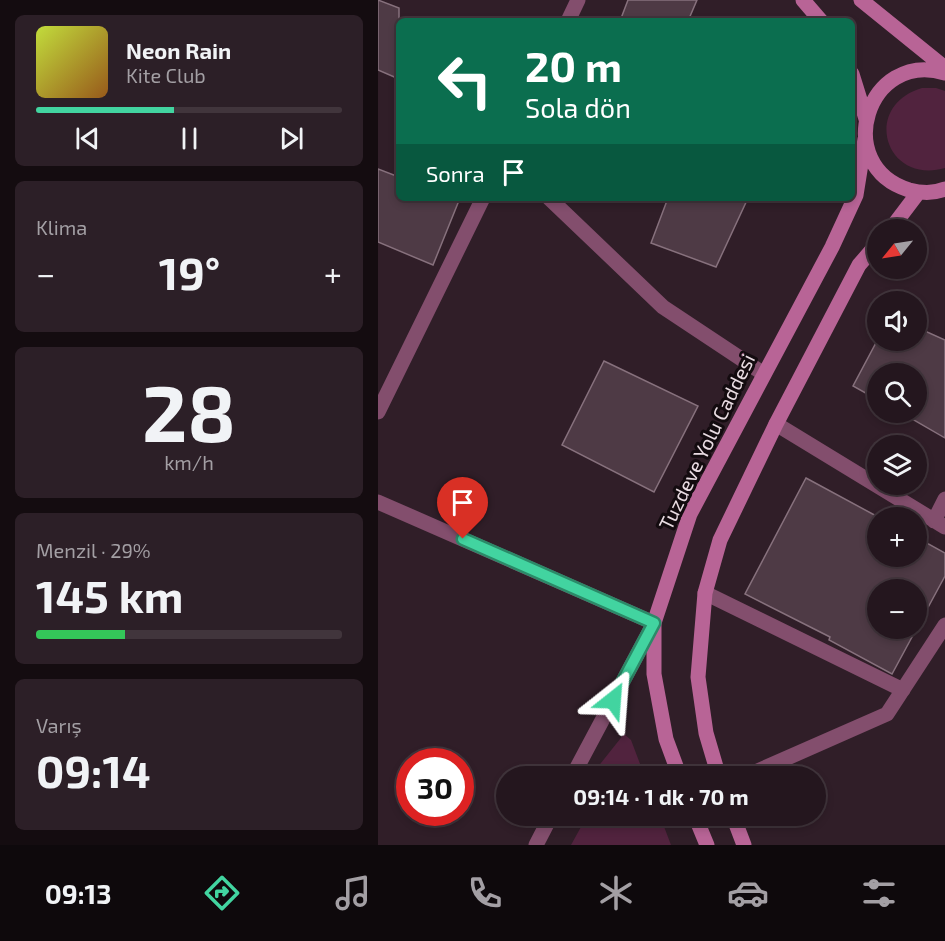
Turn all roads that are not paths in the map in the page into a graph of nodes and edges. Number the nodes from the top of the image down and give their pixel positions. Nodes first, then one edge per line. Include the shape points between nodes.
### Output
1 (578, 0) edge
2 (802, 0) edge
3 (861, 0) edge
4 (569, 18) edge
5 (818, 18) edge
6 (945, 68) edge
7 (945, 73) edge
8 (855, 84) edge
9 (866, 119) junction
10 (865, 140) junction
11 (943, 191) edge
12 (918, 193) junction
13 (855, 197) edge
14 (482, 201) edge
15 (552, 201) edge
16 (853, 201) edge
17 (898, 219) edge
18 (867, 256) edge
19 (764, 374) junction
20 (378, 412) edge
21 (776, 424) junction
22 (945, 499) edge
23 (378, 502) edge
24 (940, 524) edge
25 (705, 593) junction
26 (654, 623) junction
27 (945, 624) edge
28 (903, 690) junction
29 (578, 766) edge
30 (676, 766) edge
31 (715, 766) edge
32 (769, 766) edge
33 (546, 826) edge
34 (700, 826) edge
35 (737, 826) edge
36 (536, 845) edge
37 (707, 845) edge
38 (744, 845) edge

1 - 4 street
2 - 5 main road
3 - 6 main road
7 - 9 main road via 922,69 902,74 885,85 872,101
8 - 9 main road
9 - 10 main road, Tuzdeve Yolu Caddesi
10 - 12 main road via 882,175 899,187
10 - 13 main road, Tuzdeve Yolu Caddesi
11 - 12 main road
12 - 17 main road
14 - 20 street
15 - 19 street via 663,307
16 - 19 main road, Tuzdeve Yolu Caddesi
18 - 21 main road
19 - 26 main road, Tuzdeve Yolu Caddesi via 690,514
21 - 24 street
21 - 25 main road via 720,540
22 - 24 street
23 - 26 street
25 - 28 street
25 - 31 main road via 698,677
26 - 29 street
26 - 30 main road, Tuzdeve Yolu Caddesi via 654,674 666,739
27 - 28 street
28 - 32 street via 887,714
33 - 36 street
34 - 37 main road
35 - 38 main road

